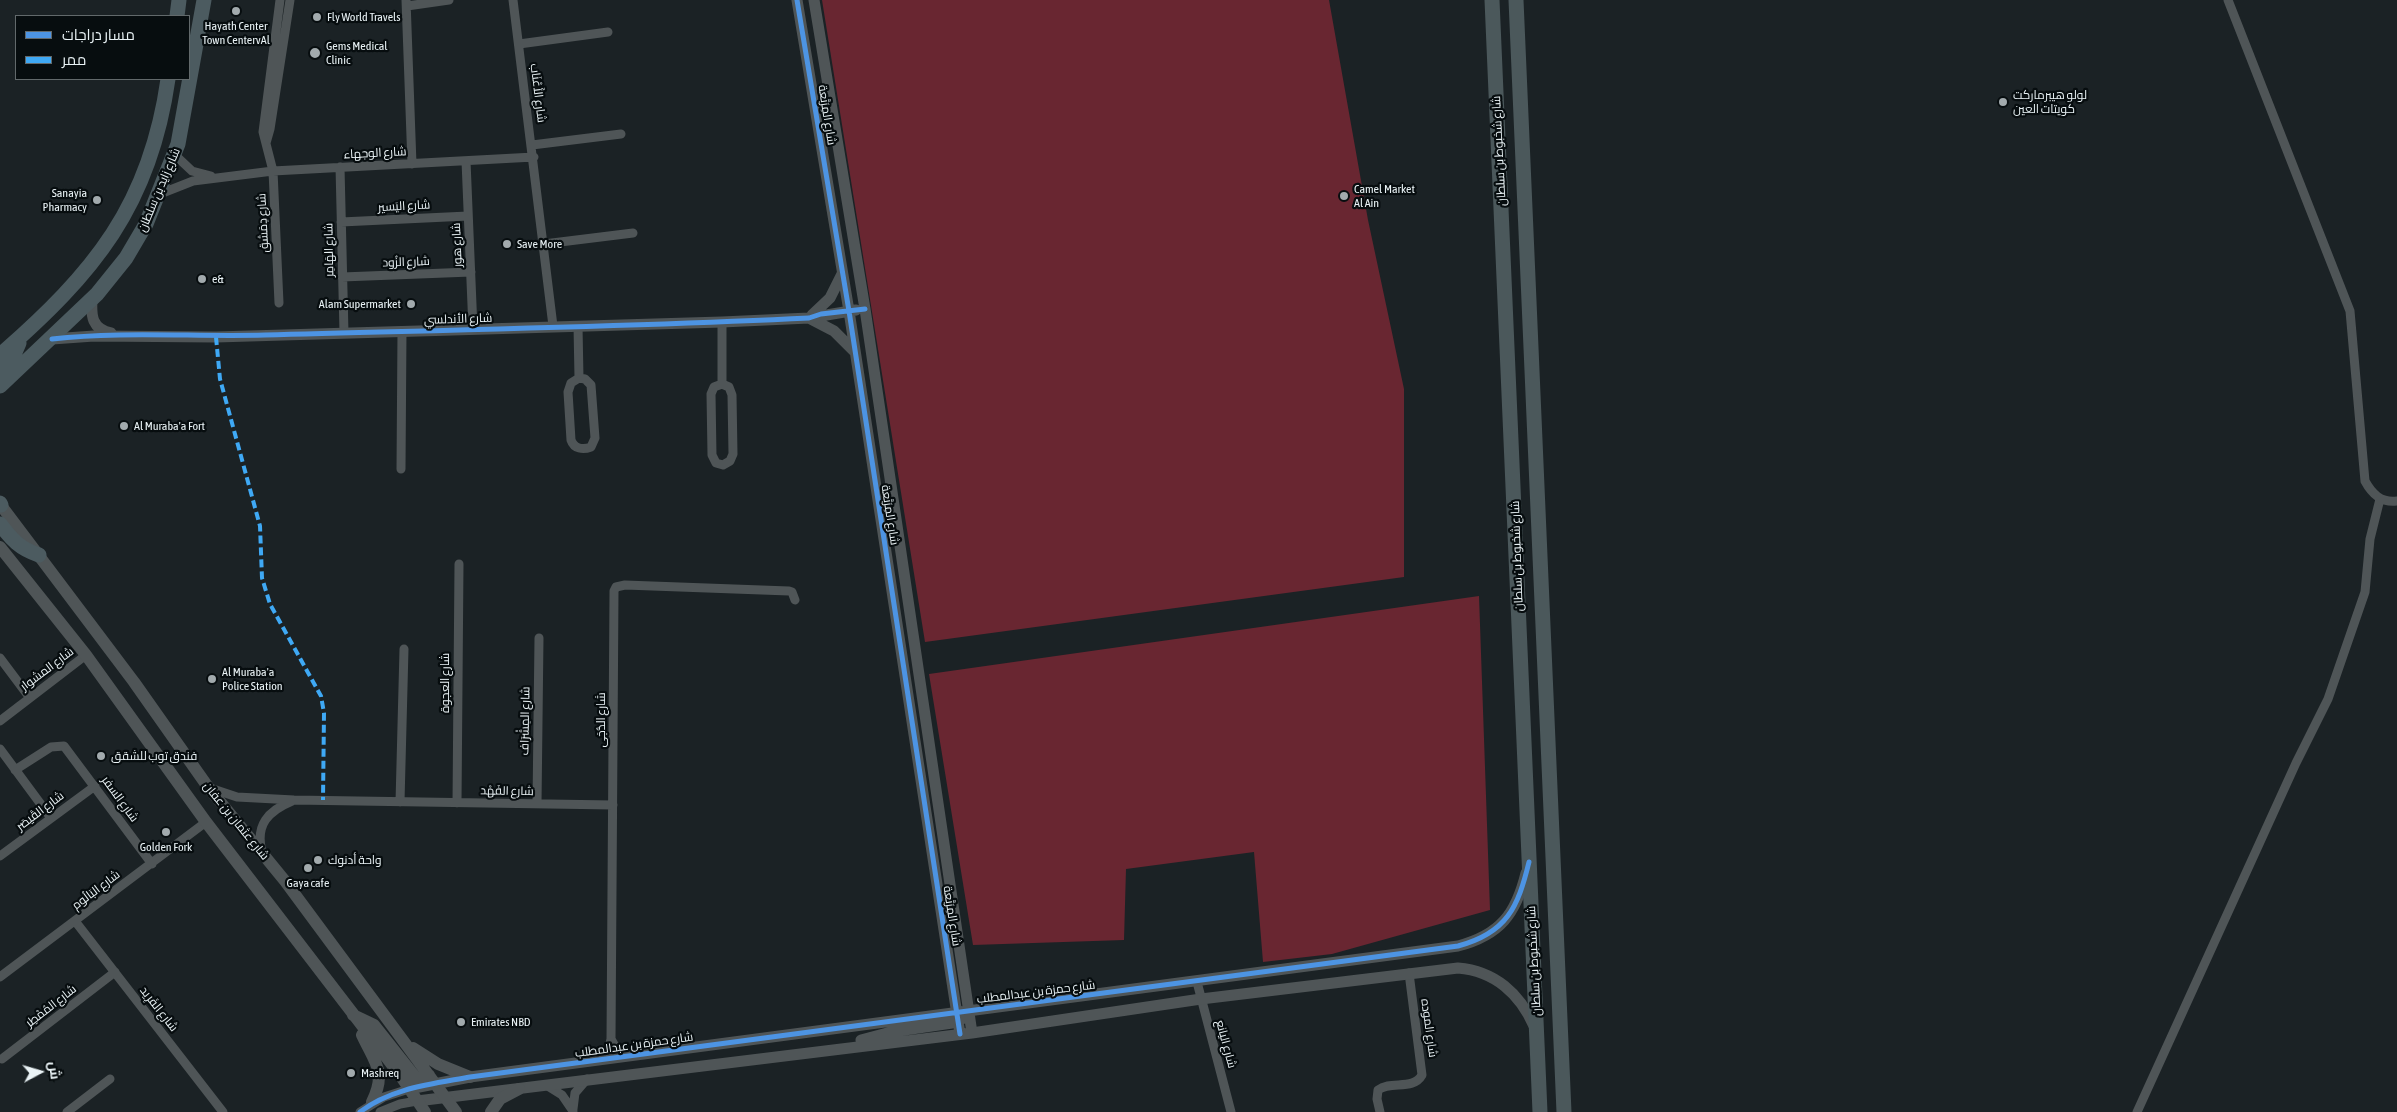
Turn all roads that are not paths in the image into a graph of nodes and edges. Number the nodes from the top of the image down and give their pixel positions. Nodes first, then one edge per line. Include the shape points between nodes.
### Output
1 (179, 0) edge
2 (204, 0) edge
3 (280, 0) edge
4 (290, 0) edge
5 (448, 0) edge
6 (513, 0) edge
7 (797, 0) edge
8 (814, 0) edge
9 (1492, 0) edge
10 (1516, 0) edge
11 (2228, 0) edge
12 (406, 3) edge
13 (177, 15) edge
14 (608, 32) dead end
15 (519, 44) junction
16 (168, 80) edge
17 (621, 134) dead end
18 (266, 143) junction
19 (532, 145) junction
20 (175, 155) junction
21 (534, 157) junction
22 (466, 161) junction
23 (412, 164) junction
24 (340, 167) junction
25 (273, 171) junction
26 (218, 176) junction
27 (160, 194) junction
28 (468, 216) junction
29 (341, 222) junction
30 (633, 232) dead end
31 (544, 244) junction
32 (471, 272) junction
33 (843, 273) junction
34 (342, 277) junction
35 (92, 300) junction
36 (279, 303) dead end
37 (865, 313) junction
38 (849, 315) junction
39 (809, 318) junction
40 (722, 322) junction
41 (554, 326) junction
42 (578, 326) junction
43 (473, 329) junction
44 (402, 331) junction
45 (344, 333) junction
46 (122, 336) junction
47 (21, 337) junction
48 (52, 339) junction
49 (854, 350) junction
50 (0, 355) edge
51 (0, 369) edge
52 (580, 378) junction
53 (722, 384) junction
54 (0, 386) edge
55 (401, 469) dead end
56 (2380, 499) junction
57 (2397, 501) edge
58 (0, 504) edge
59 (0, 524) edge
60 (0, 547) edge
61 (39, 555) junction
62 (459, 564) dead end
63 (795, 600) dead end
64 (539, 638) dead end
65 (404, 649) dead end
66 (86, 655) junction
67 (0, 658) edge
68 (30, 698) junction
69 (0, 721) edge
70 (0, 749) edge
71 (15, 770) junction
72 (95, 786) junction
73 (208, 787) junction
74 (294, 800) junction
75 (400, 802) junction
76 (457, 803) junction
77 (537, 804) junction
78 (613, 805) junction
79 (51, 818) junction
80 (206, 822) junction
81 (262, 854) junction
82 (0, 856) edge
83 (1529, 862) junction
84 (152, 864) junction
85 (75, 921) junction
86 (115, 972) junction
87 (1409, 973) junction
88 (0, 977) edge
89 (1197, 982) junction
90 (1201, 999) junction
91 (970, 1011) junction
92 (353, 1015) junction
93 (957, 1017) junction
94 (972, 1032) junction
95 (960, 1034) junction
96 (1537, 1034) junction
97 (611, 1039) junction
98 (404, 1042) junction
99 (833, 1049) junction
100 (628, 1056) junction
101 (2, 1059) dead end
102 (600, 1060) junction
103 (470, 1077) junction
104 (110, 1079) dead end
105 (432, 1079) junction
106 (586, 1079) junction
107 (546, 1085) junction
108 (410, 1089) junction
109 (519, 1089) junction
110 (445, 1098) junction
111 (418, 1101) junction
112 (376, 1107) edge
113 (573, 1111) edge
114 (67, 1112) edge
115 (223, 1112) edge
116 (360, 1112) edge
117 (425, 1112) edge
118 (456, 1112) edge
119 (491, 1112) edge
120 (1231, 1112) edge
121 (1380, 1112) edge
122 (1540, 1112) edge
123 (1564, 1112) edge
124 (2137, 1112) edge

1 - 13 highway
2 - 20 highway, شارع زايد بن سلطان
3 - 18 street, شارع دِمَشق via 263,127
4 - 18 street, شارع دِمَشق
5 - 12 street
6 - 15 street, شارع الأَعْنَاب
7 - 33 street, شارع المِرَبَّعة
8 - 37 street, شارع المِرَبَّعة
9 - 83 main road, شارع شخبوط بن سلطان
10 - 123 main road, شارع شخبوط بن سلطان
11 - 56 street via 2347,302 2365,481 2370,491
12 - 23 street
14 - 15 street
15 - 19 street, شارع الأَعْنَاب
16 - 47 highway, شارع زايد بن سلطان via 147,167 119,227 90,265
17 - 19 street
18 - 25 street, شارع دِمَشق
19 - 21 street, شارع الأَعْنَاب
20 - 26 street, شارع الوجهاء via 192,171
20 - 27 highway, شارع زايد بن سلطان
21 - 22 street, شارع الوجهاء
21 - 31 street, شارع الأَعْنَاب
22 - 23 street, شارع الوجهاء
22 - 28 street, شارع هور
23 - 24 street, شارع الوجهاء
24 - 25 street, شارع الوجهاء
24 - 29 street, شارع الهَامِر
25 - 26 street, شارع الوجهاء
25 - 36 street, شارع دِمَشق
26 - 27 street, شارع الوجهاء via 183,184
27 - 35 highway, شارع زايد بن سلطان via 130,251
28 - 29 street, شارع اليَسير
28 - 32 street, شارع هور
29 - 34 street, شارع الهَامِر
30 - 31 street
31 - 41 street, شارع الأَعْنَاب
32 - 34 street, شارع الزُود
32 - 43 street, شارع هور
33 - 38 street, شارع المِرَبَّعة
33 - 39 street via 830,298
34 - 45 street, شارع الهَامِر
35 - 46 street, شارع الأندلسي via 93,323 98,328
35 - 48 highway, شارع زايد بن سلطان
37 - 38 street, شارع الأندلسي
37 - 91 street, شارع المِرَبَّعة
38 - 39 street, شارع الأندلسي via 828,320
38 - 49 street, شارع المِرَبَّعة
39 - 40 street, شارع الأندلسي
39 - 49 street via 834,331
40 - 42 street, شارع الأندلسي
40 - 53 street
41 - 42 street, شارع الأندلسي
41 - 43 street, شارع الأندلسي
42 - 52 street
43 - 44 street, شارع الأندلسي
44 - 45 street, شارع الأندلسي
44 - 55 street
45 - 46 street, شارع الأندلسي
46 - 48 street, شارع الأندلسي
47 - 50 highway, شارع زايد بن سلطان
47 - 51 highway via 13,357
48 - 54 highway, شارع زايد بن سلطان
49 - 93 street, شارع المِرَبَّعة
52 - 52 street via 571,383 568,392 571,440 574,446 582,449 591,447 595,438 590,385
53 - 53 street via 714,387 712,392 711,420 712,455 716,463 723,465 733,454 732,395 729,387
56 - 57 street
56 - 124 street via 2370,539 2365,592 2328,699
58 - 61 main road, شارع عثمان بن عفان
59 - 61 highway via 20,547
60 - 66 main road, شارع عثمان بن عفان
61 - 73 main road, شارع عثمان بن عفان
62 - 76 street, شارع العجوة
63 - 78 street, شارع الدُّجَى via 789,591 616,587
64 - 77 street, شارع المِشْرَاف
65 - 75 street
66 - 68 street, شارع المشوار
66 - 80 main road, شارع عثمان بن عفان
67 - 68 street
68 - 69 street, شارع المشوار
70 - 71 street
71 - 72 street, شارع السفر via 51,747 64,746
71 - 79 street
72 - 79 street, شارع القَيصَر
72 - 84 street, شارع السفر
73 - 74 street, شارع الفَهْد via 237,797
73 - 81 main road, شارع عثمان بن عفان
74 - 75 street, شارع الفَهْد
74 - 81 street via 265,818 260,829
75 - 76 street, شارع الفَهْد
76 - 77 street, شارع الفَهْد
77 - 78 street, شارع الفَهْد
78 - 97 street, شارع الدُّجَى
79 - 82 street, شارع القَيصَر
80 - 84 street, شارع البَالُوم
80 - 92 main road, شارع عثمان بن عفان
81 - 98 main road, شارع عثمان بن عفان
83 - 89 street, شارع حمزة بن عبدالمطلب via 1514,910 1504,923 1475,942
83 - 96 main road, شارع شخبوط بن سلطان
84 - 85 street, شارع البَالُوم
85 - 86 street, شارع الفَرِيد
85 - 88 street, شارع البَالُوم
86 - 101 street, شارع المُمْطِر
86 - 115 street, شارع الفَرِيد
87 - 90 street
87 - 96 street via 1458,968 1495,979 1520,999
87 - 121 street, شارع الموده via 1422,1075 1416,1082 1378,1090 1376,1099
89 - 90 street, شارع اليانع
89 - 91 street, شارع حمزة بن عبدالمطلب
90 - 94 street
90 - 120 street, شارع اليانع
91 - 93 street, شارع حمزة بن عبدالمطلب
91 - 94 street, شارع المِرَبَّعة
92 - 105 main road via 374,1025 416,1078 422,1082
92 - 108 main road, شارع عثمان بن عفان
92 - 112 main road via 379,1071
93 - 95 street, شارع المِرَبَّعة
93 - 99 street
93 - 100 street, شارع حمزة بن عبدالمطلب
94 - 95 street
95 - 99 street
96 - 122 main road, شارع شخبوط بن سلطان
97 - 100 street via 617,1050
97 - 102 street, شارع الدُّجَى via 608,1051
98 - 103 main road via 438,1064
98 - 105 main road, شارع عثمان بن عفان
99 - 106 street
100 - 102 street, شارع حمزة بن عبدالمطلب
102 - 103 street, شارع حمزة بن عبدالمطلب
103 - 105 street, شارع حمزة بن عبدالمطلب
104 - 114 street
105 - 108 street, شارع حمزة بن عبدالمطلب
105 - 110 main road, شارع عثمان بن عفان
106 - 107 street
106 - 113 street via 575,1093
107 - 109 street
107 - 113 street via 562,1095
108 - 111 main road, شارع عثمان بن عفان
108 - 112 street
109 - 110 street
109 - 119 main road via 500,1100
110 - 111 street
110 - 118 main road, شارع عثمان بن عفان
111 - 112 street
111 - 117 main road, شارع عثمان بن عفان
112 - 116 street

